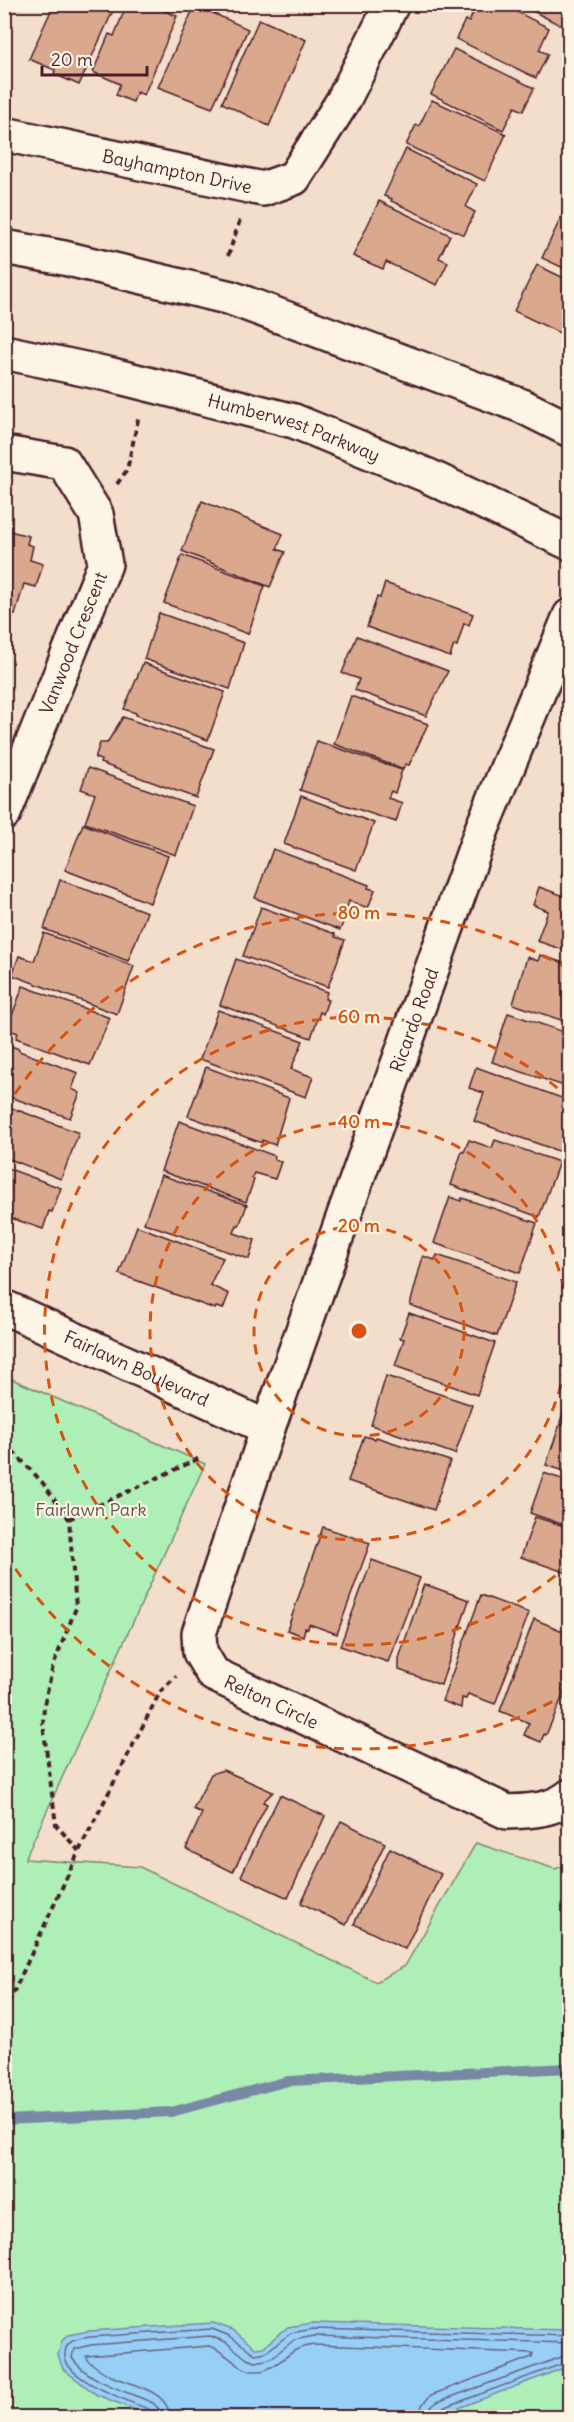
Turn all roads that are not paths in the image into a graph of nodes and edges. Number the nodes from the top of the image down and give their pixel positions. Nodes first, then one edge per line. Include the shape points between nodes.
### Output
1 (392, 4) edge
2 (4, 134) edge
3 (4, 247) edge
4 (4, 352) edge
5 (570, 430) edge
6 (4, 453) edge
7 (570, 543) edge
8 (570, 616) edge
9 (4, 813) edge
10 (4, 1307) edge
11 (268, 1428) junction
12 (570, 1796) edge

1 - 2 street, Bayhampton Drive via 343,101 294,178 263,189
3 - 5 street via 231,298 522,406
4 - 7 street, Humberwest Parkway via 294,421 426,475
6 - 9 street, Vanwood Crescent via 64,463 96,514 105,564
8 - 11 street, Ricardo Road via 482,829
10 - 11 street, Fairlawn Boulevard
11 - 12 street, Relton Circle via 199,1633 200,1652 213,1674 507,1812 537,1811

